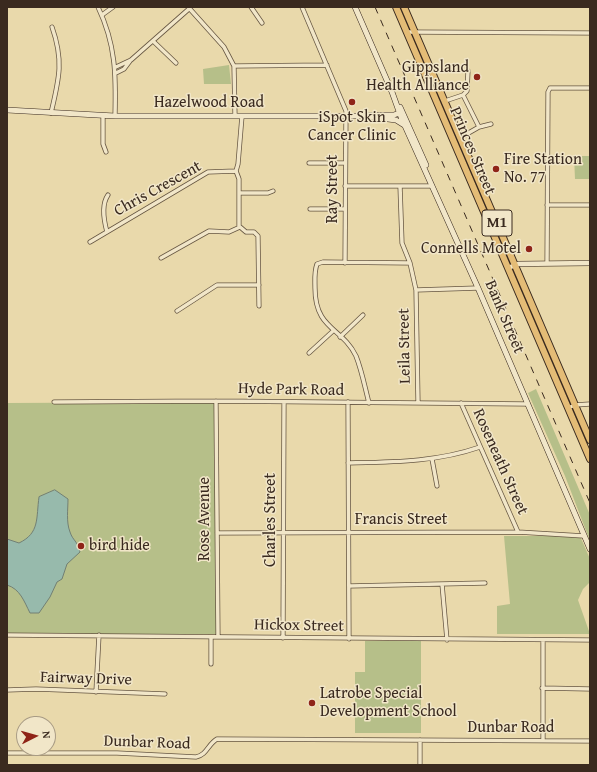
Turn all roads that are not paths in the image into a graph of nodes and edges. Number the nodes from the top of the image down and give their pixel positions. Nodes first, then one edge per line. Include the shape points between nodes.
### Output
1 (98, 7) edge
2 (113, 7) edge
3 (252, 7) edge
4 (302, 7) edge
5 (355, 7) edge
6 (396, 7) edge
7 (404, 7) edge
8 (190, 8) edge
9 (102, 15) junction
10 (262, 23) dead end
11 (52, 27) dead end
12 (407, 32) junction
13 (415, 32) junction
14 (590, 33) edge
15 (153, 41) junction
16 (131, 60) junction
17 (176, 63) dead end
18 (327, 65) junction
19 (234, 66) junction
20 (116, 67) junction
21 (468, 71) dead end
22 (116, 73) junction
23 (590, 88) edge
24 (464, 95) junction
25 (445, 101) junction
26 (7, 110) edge
27 (53, 113) junction
28 (401, 114) junction
29 (103, 116) junction
30 (115, 116) junction
31 (235, 116) junction
32 (242, 116) junction
33 (346, 116) junction
34 (364, 116) junction
35 (396, 120) junction
36 (491, 124) dead end
37 (405, 126) junction
38 (479, 127) junction
39 (465, 135) dead end
40 (106, 152) dead end
41 (310, 163) dead end
42 (345, 163) junction
43 (236, 170) junction
44 (346, 186) junction
45 (400, 186) junction
46 (433, 186) junction
47 (273, 191) dead end
48 (239, 193) junction
49 (108, 195) dead end
50 (547, 205) junction
51 (590, 205) edge
52 (310, 209) dead end
53 (345, 209) junction
54 (240, 228) junction
55 (107, 232) junction
56 (90, 242) dead end
57 (161, 258) dead end
58 (345, 263) junction
59 (410, 263) junction
60 (547, 263) junction
61 (590, 263) edge
62 (515, 265) junction
63 (508, 268) junction
64 (259, 285) junction
65 (478, 288) junction
66 (416, 290) junction
67 (259, 306) dead end
68 (177, 311) dead end
69 (363, 315) dead end
70 (333, 331) junction
71 (340, 337) junction
72 (309, 353) dead end
73 (216, 401) junction
74 (54, 402) dead end
75 (284, 402) junction
76 (348, 402) junction
77 (418, 402) junction
78 (461, 403) junction
79 (369, 404) junction
80 (527, 404) junction
81 (590, 404) edge
82 (575, 405) junction
83 (568, 408) junction
84 (590, 440) edge
85 (480, 447) junction
86 (432, 459) junction
87 (590, 459) edge
88 (348, 463) junction
89 (437, 486) dead end
90 (283, 532) junction
91 (348, 532) junction
92 (518, 532) junction
93 (217, 533) junction
94 (584, 536) junction
95 (590, 549) edge
96 (442, 584) junction
97 (485, 584) dead end
98 (349, 586) junction
99 (7, 635) edge
100 (100, 635) junction
101 (211, 637) junction
102 (218, 637) junction
103 (284, 638) junction
104 (349, 639) junction
105 (447, 640) junction
106 (543, 640) junction
107 (590, 640) edge
108 (211, 664) dead end
109 (542, 688) junction
110 (590, 689) edge
111 (7, 690) edge
112 (96, 692) junction
113 (165, 694) dead end
114 (420, 740) junction
115 (543, 740) junction
116 (590, 741) edge
117 (7, 753) edge
118 (420, 765) edge

1 - 9 street
2 - 9 street
3 - 10 street
4 - 18 street, Ray Street
5 - 28 main road, Bank Street
6 - 12 highway, Princes Street / M1
7 - 13 highway, Princes Street / M1
8 - 15 street
8 - 19 street via 224,47
9 - 20 street via 110,36
11 - 27 street via 60,63
12 - 13 street
12 - 63 highway, Princes Street / M1
13 - 14 street
13 - 25 highway, Princes Street / M1
15 - 16 street
15 - 17 street
16 - 20 street
16 - 22 street via 124,69
18 - 19 street
18 - 33 street, Ray Street
19 - 31 street
20 - 22 street
21 - 24 street via 467,91
22 - 30 street
23 - 50 street via 550,88 548,92
24 - 25 street
24 - 38 street
25 - 62 highway, Princes Street / M1
26 - 27 main road, Hazelwood Road
27 - 29 main road, Hazelwood Road
28 - 34 main road
28 - 35 main road
28 - 37 main road, Bank Street
28 - 46 main road via 425,163
29 - 30 main road, Hazelwood Road
29 - 40 street via 103,144
30 - 31 main road, Hazelwood Road
31 - 32 main road, Hazelwood Road
32 - 33 main road, Hazelwood Road
32 - 43 street
33 - 34 main road, Hazelwood Road
33 - 42 street, Ray Street
34 - 35 main road
35 - 37 main road
36 - 38 street
37 - 46 main road, Bank Street
38 - 39 street
41 - 42 street
42 - 44 street, Ray Street
43 - 48 street
43 - 55 street, Chris Crescent via 208,172
44 - 45 street
44 - 53 street, Ray Street
45 - 46 street
45 - 59 street, Leila Street via 402,243
46 - 65 main road, Bank Street
47 - 48 street
48 - 54 street
49 - 55 street via 104,208
50 - 51 street
50 - 60 street
52 - 53 street
53 - 58 street, Ray Street
54 - 57 street via 229,232 209,231
54 - 64 street via 246,232 254,232 258,236
55 - 56 street, Chris Crescent
58 - 59 street
58 - 70 street via 323,262 317,264 315,269 315,299 318,310
59 - 66 street, Leila Street
60 - 61 street
60 - 62 street
62 - 63 street
62 - 82 highway, Princes Street / M1
63 - 83 highway, Princes Street / M1
64 - 67 street
64 - 68 street via 217,285
65 - 66 street
65 - 80 main road, Bank Street
66 - 77 street, Leila Street
69 - 71 street
70 - 71 street
70 - 72 street
71 - 79 street via 355,356
73 - 74 street, Hyde Park Road
73 - 75 street, Hyde Park Road
73 - 93 street, Rose Avenue
75 - 76 street, Hyde Park Road
75 - 90 street, Charles Street
76 - 79 street, Hyde Park Road
76 - 88 street
77 - 78 street, Hyde Park Road
77 - 79 street, Hyde Park Road
78 - 80 street, Hyde Park Road
78 - 85 street, Roseneath Street
80 - 94 main road, Bank Street
81 - 82 street
82 - 83 street
82 - 84 highway, Princes Street / M1
83 - 87 highway, Princes Street / M1
85 - 86 street
85 - 92 street, Roseneath Street
86 - 88 street via 412,462
86 - 89 street
88 - 91 street
90 - 91 street, Francis Street
90 - 93 street, Francis Street
90 - 103 street, Charles Street
91 - 92 street, Francis Street
91 - 98 street
92 - 94 street, Francis Street
93 - 102 street, Rose Avenue
94 - 95 main road, Bank Street
96 - 97 street
96 - 98 street
96 - 105 street
98 - 104 street
99 - 100 street, Hickox Street
100 - 101 street, Hickox Street
100 - 112 street
101 - 102 street, Hickox Street
101 - 108 street
102 - 103 street, Hickox Street
103 - 104 street, Hickox Street
104 - 105 street, Hickox Street
105 - 106 street, Hickox Street
106 - 107 street, Hickox Street
106 - 109 street
109 - 110 street
109 - 115 street
111 - 112 street, Fairway Drive via 36,688
112 - 113 street, Fairway Drive
114 - 115 street, Dunbar Road
114 - 117 street, Dunbar Road via 217,739 205,753 196,757 118,753
114 - 118 street
115 - 116 street, Dunbar Road

